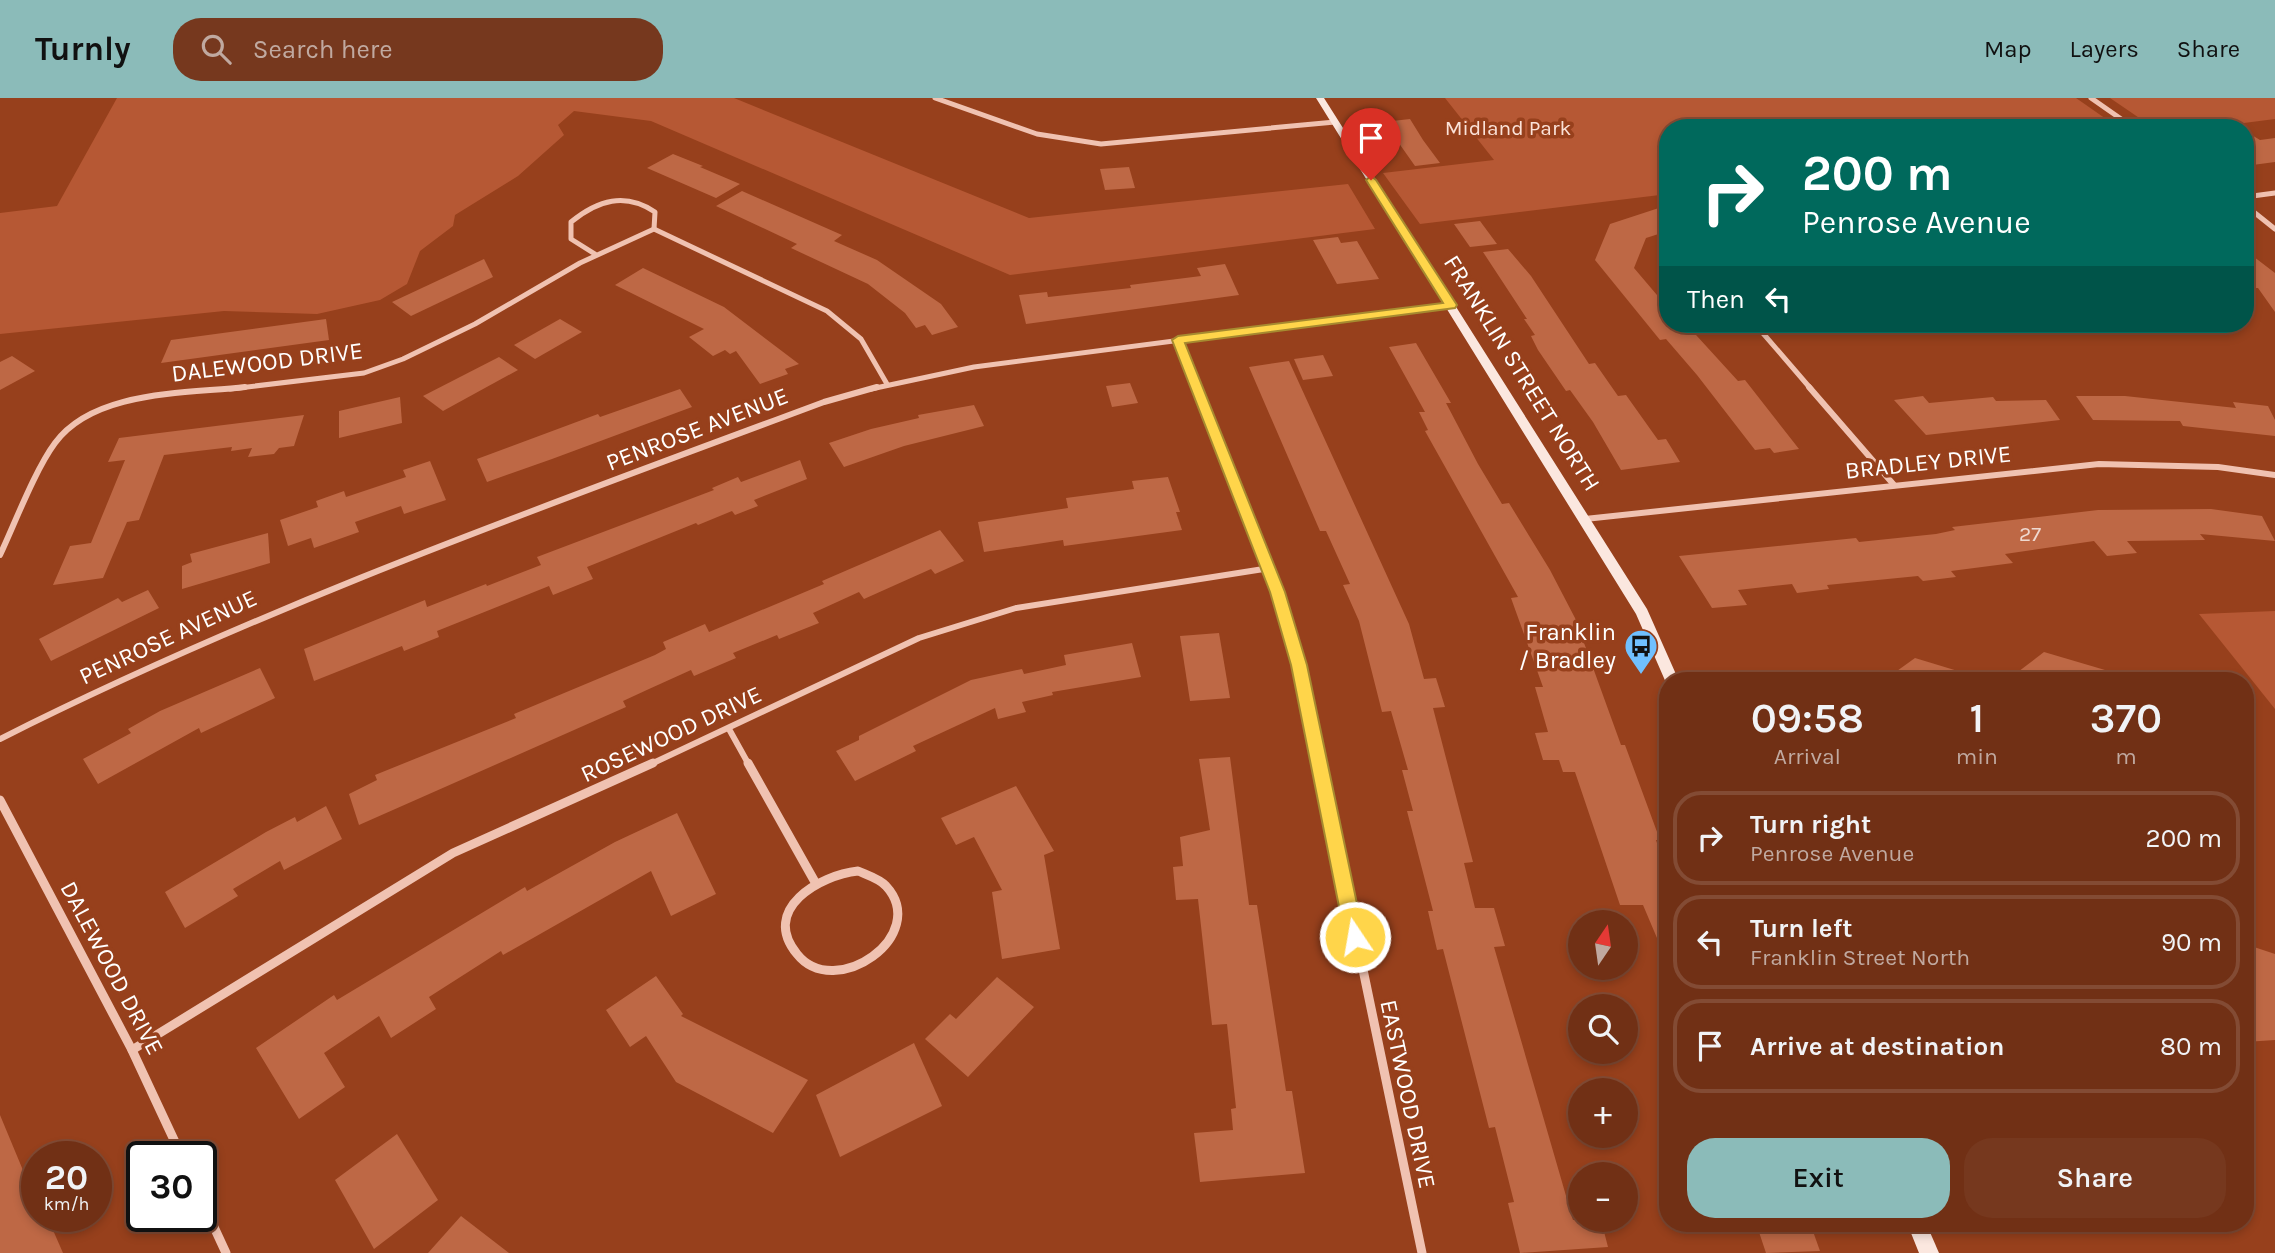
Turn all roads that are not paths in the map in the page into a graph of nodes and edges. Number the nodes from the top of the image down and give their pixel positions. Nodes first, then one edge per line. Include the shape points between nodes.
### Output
1 (934, 98) edge
2 (1320, 98) edge
3 (2091, 98) edge
4 (2121, 119) edge
5 (1335, 122) junction
6 (2275, 193) edge
7 (2254, 196) edge
8 (2254, 212) edge
9 (654, 229) junction
10 (2275, 229) edge
11 (595, 254) junction
12 (1451, 305) junction
13 (1763, 333) edge
14 (1178, 340) junction
15 (887, 384) junction
16 (2275, 475) edge
17 (1894, 485) junction
18 (1585, 519) junction
19 (0, 555) edge
20 (1270, 568) junction
21 (1668, 672) edge
22 (729, 729) junction
23 (0, 740) edge
24 (0, 800) edge
25 (815, 882) junction
26 (132, 1050) junction
27 (174, 1141) edge
28 (216, 1232) edge
29 (1920, 1232) edge
30 (226, 1253) edge
31 (1422, 1253) edge
32 (1929, 1253) edge

1 - 5 street via 1075,143
2 - 5 street, FRANKLIN STREET NORTH
3 - 4 street
5 - 12 street, FRANKLIN STREET NORTH
6 - 7 street
8 - 10 street
9 - 11 street, DALEWOOD DRIVE
9 - 11 street via 655,212 642,201 616,199 587,207 571,222 570,239
9 - 15 street via 827,311 861,339
11 - 19 street, DALEWOOD DRIVE via 432,349 399,363 364,373 116,402 76,420 54,444
12 - 14 street, PENROSE AVENUE
12 - 18 street, FRANKLIN STREET NORTH
13 - 17 street
14 - 15 street, PENROSE AVENUE via 974,367
14 - 20 street, EASTWOOD DRIVE
15 - 23 street, PENROSE AVENUE via 824,402 271,610
16 - 17 street, BRADLEY DRIVE via 2218,467 2099,464
17 - 18 street, BRADLEY DRIVE
18 - 21 street, FRANKLIN STREET NORTH via 1642,613
20 - 22 street, ROSEWOOD DRIVE via 1016,608 919,638
20 - 31 street, EASTWOOD DRIVE via 1299,665
22 - 25 street
22 - 26 street, ROSEWOOD DRIVE via 453,853
24 - 26 street, DALEWOOD DRIVE
25 - 25 street via 800,894 787,928 790,944 801,959 817,968 845,970 865,964 886,948 900,912 886,883 858,871
26 - 27 street, DALEWOOD DRIVE
28 - 30 street
29 - 32 street

